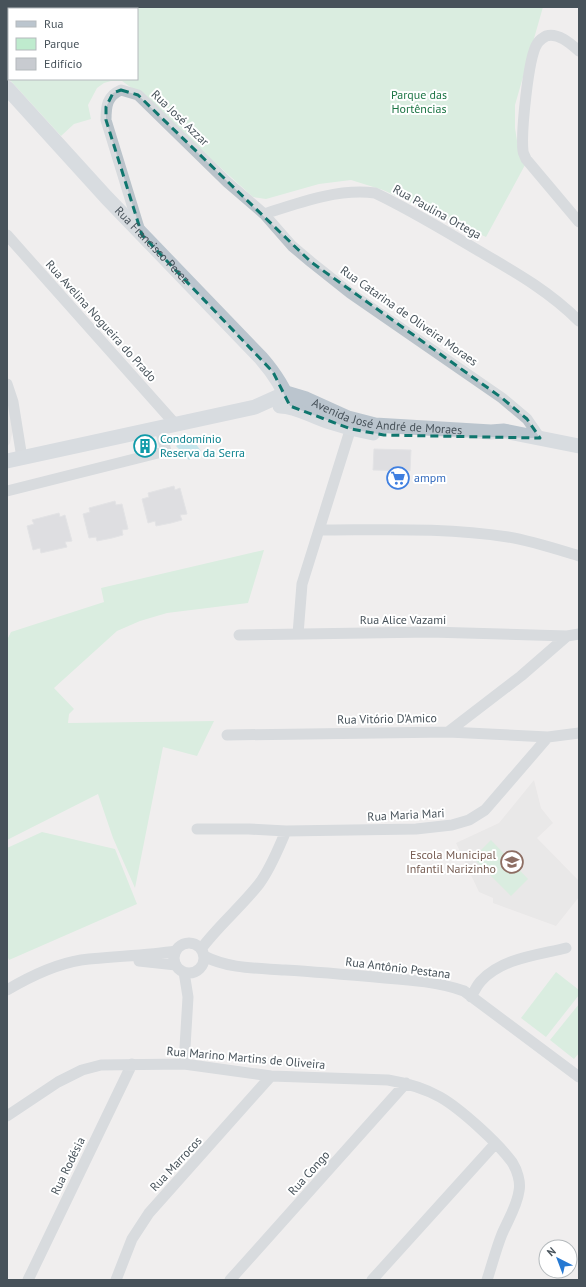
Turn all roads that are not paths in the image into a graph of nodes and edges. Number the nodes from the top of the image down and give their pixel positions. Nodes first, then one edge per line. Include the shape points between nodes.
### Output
1 (579, 51) edge
2 (7, 88) edge
3 (264, 214) junction
4 (579, 222) edge
5 (7, 235) edge
6 (142, 235) junction
7 (579, 321) edge
8 (7, 384) edge
9 (288, 400) junction
10 (353, 424) junction
11 (176, 425) junction
12 (160, 429) junction
13 (540, 438) junction
14 (579, 446) edge
15 (14, 459) edge
16 (7, 491) edge
17 (320, 530) junction
18 (579, 556) edge
19 (298, 634) junction
20 (579, 634) edge
21 (239, 635) dead end
22 (567, 636) junction
23 (448, 732) junction
24 (579, 733) edge
25 (228, 735) dead end
26 (548, 737) junction
27 (197, 829) dead end
28 (286, 831) junction
29 (566, 948) dead end
30 (176, 950) junction
31 (199, 950) junction
32 (112, 958) junction
33 (233, 967) junction
34 (180, 969) junction
35 (198, 969) junction
36 (7, 990) edge
37 (188, 997) junction
38 (471, 997) junction
39 (132, 1064) junction
40 (184, 1064) junction
41 (271, 1076) junction
42 (579, 1077) edge
43 (406, 1083) junction
44 (7, 1116) edge
45 (495, 1144) junction
46 (28, 1280) edge
47 (116, 1280) edge
48 (230, 1280) edge
49 (372, 1280) edge
50 (487, 1280) edge

1 - 4 street via 559,37 544,37 537,44 524,122 523,152 526,159
2 - 6 street, Rua Francisco Perez
3 - 6 street, Rua José Azzar via 227,182 138,95 121,90 113,93 108,99 106,120
3 - 7 street, Rua Paulina Ortega via 319,198 348,193 375,193 525,278 558,301
3 - 13 street, Rua Catarina de Oliveira Moraes via 292,246 311,262 350,293 502,398 526,419
5 - 11 street, Rua Avelina Nogueira do Prado
6 - 9 street, Rua Francisco Perez via 261,358 273,372
8 - 15 street via 13,402
9 - 10 street, Avenida José André de Moraes
9 - 11 street
10 - 13 street, Avenida José André de Moraes via 384,435 461,438 507,438 523,435
10 - 17 street
11 - 12 street
12 - 15 street
12 - 16 street via 166,451
13 - 14 street, Avenida José André de Moraes
17 - 18 street via 421,530 509,537
17 - 19 street via 302,584
19 - 21 street, Rua Alice Vazami
19 - 22 street, Rua Alice Vazami via 430,632
20 - 22 street, Rua Alice Vazami
22 - 23 street via 522,676
23 - 25 street, Rua Vitório D'Amico
23 - 26 street, Rua Vitório D'Amico
24 - 26 street
26 - 28 street, Rua Maria Mari via 485,810 469,820 452,825 416,829
27 - 28 street, Rua Maria Mari
28 - 31 street via 259,883
29 - 38 street via 520,959 497,968 480,982
30 - 31 street via 184,944
30 - 32 street
30 - 34 street via 174,961
31 - 33 street, Rua Antônio Pestana via 215,962
31 - 35 street
32 - 34 street
32 - 36 street via 80,960 56,967
33 - 35 street, Rua Antônio Pestana
33 - 38 street, Rua Antônio Pestana via 418,981 464,991
34 - 35 street via 189,973
34 - 37 street
35 - 37 street
37 - 40 street
38 - 42 street, Rua Antônio Pestana
39 - 40 street, Rua Marino Martins de Oliveira
39 - 44 street, Rua Marino Martins de Oliveira via 101,1065 82,1070 58,1082
39 - 46 street, Rua Rodésia
40 - 41 street, Rua Marino Martins de Oliveira
41 - 43 street, Rua Marino Martins de Oliveira via 388,1080
41 - 47 street, Rua Marrocos via 149,1213 132,1239
43 - 45 street, Rua Marino Martins de Oliveira via 440,1097 462,1113
43 - 48 street, Rua Congo
45 - 49 street
45 - 50 street, Rua Marino Martins de Oliveira via 516,1170 519,1191

